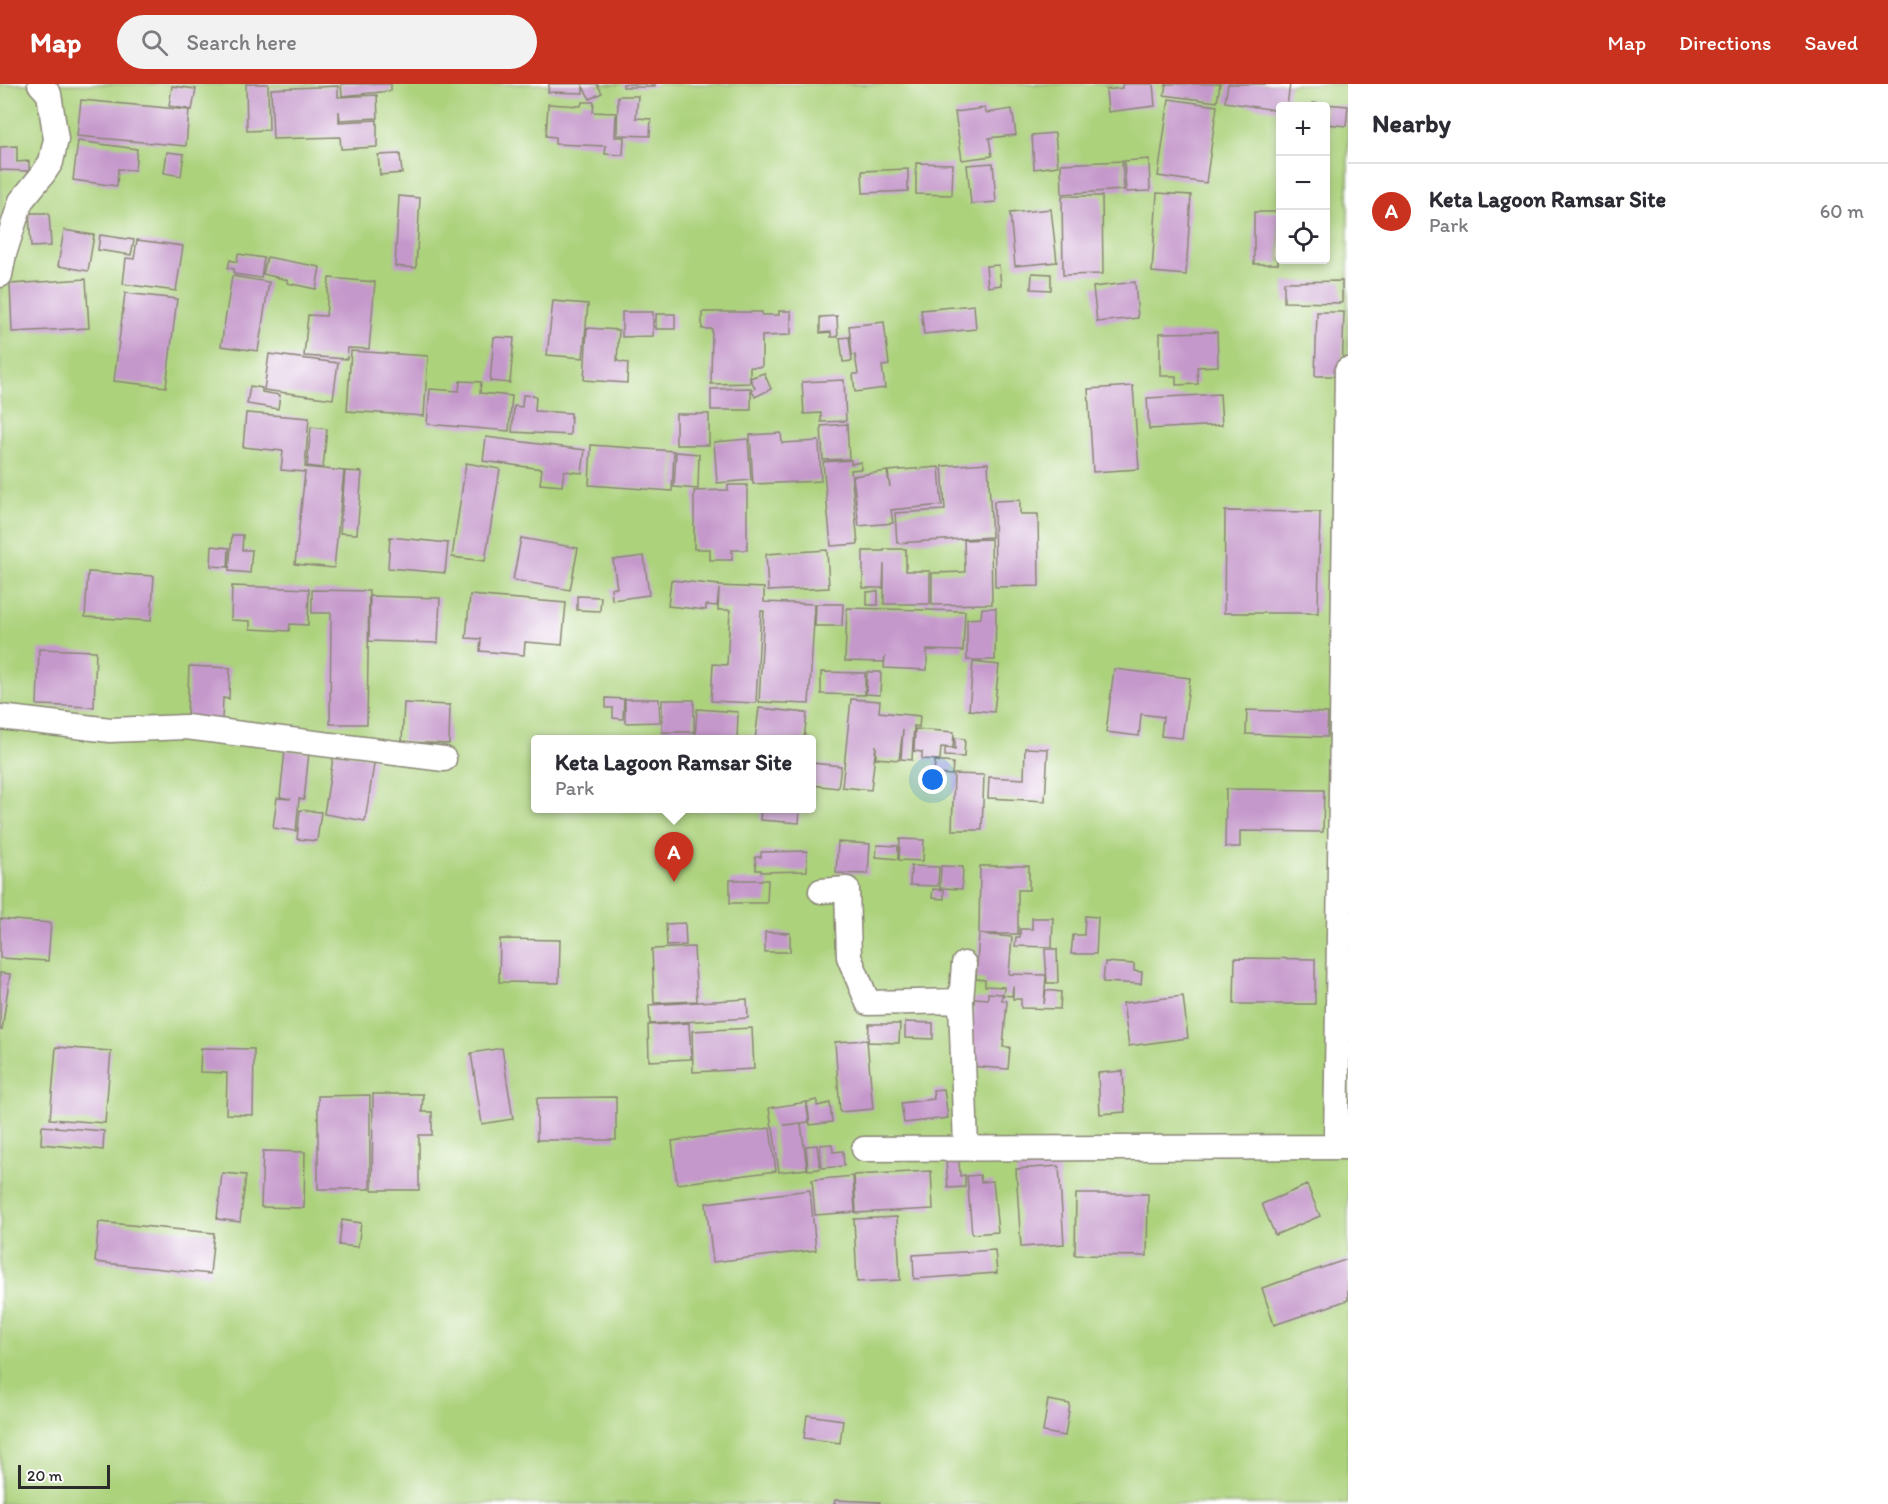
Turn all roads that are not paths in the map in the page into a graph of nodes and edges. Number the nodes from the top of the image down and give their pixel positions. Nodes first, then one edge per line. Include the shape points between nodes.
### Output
1 (40, 84) edge
2 (0, 275) edge
3 (1347, 370) edge
4 (0, 717) edge
5 (444, 759) dead end
6 (821, 891) dead end
7 (964, 964) dead end
8 (961, 1001) junction
9 (1342, 1147) edge
10 (966, 1148) junction
11 (864, 1149) dead end

1 - 2 street via 49,94 56,139 51,162 21,201
3 - 9 street
4 - 5 street via 110,730 186,728
6 - 8 street via 848,889 849,957 868,1003
7 - 8 street
8 - 10 street
9 - 10 street
10 - 11 street

